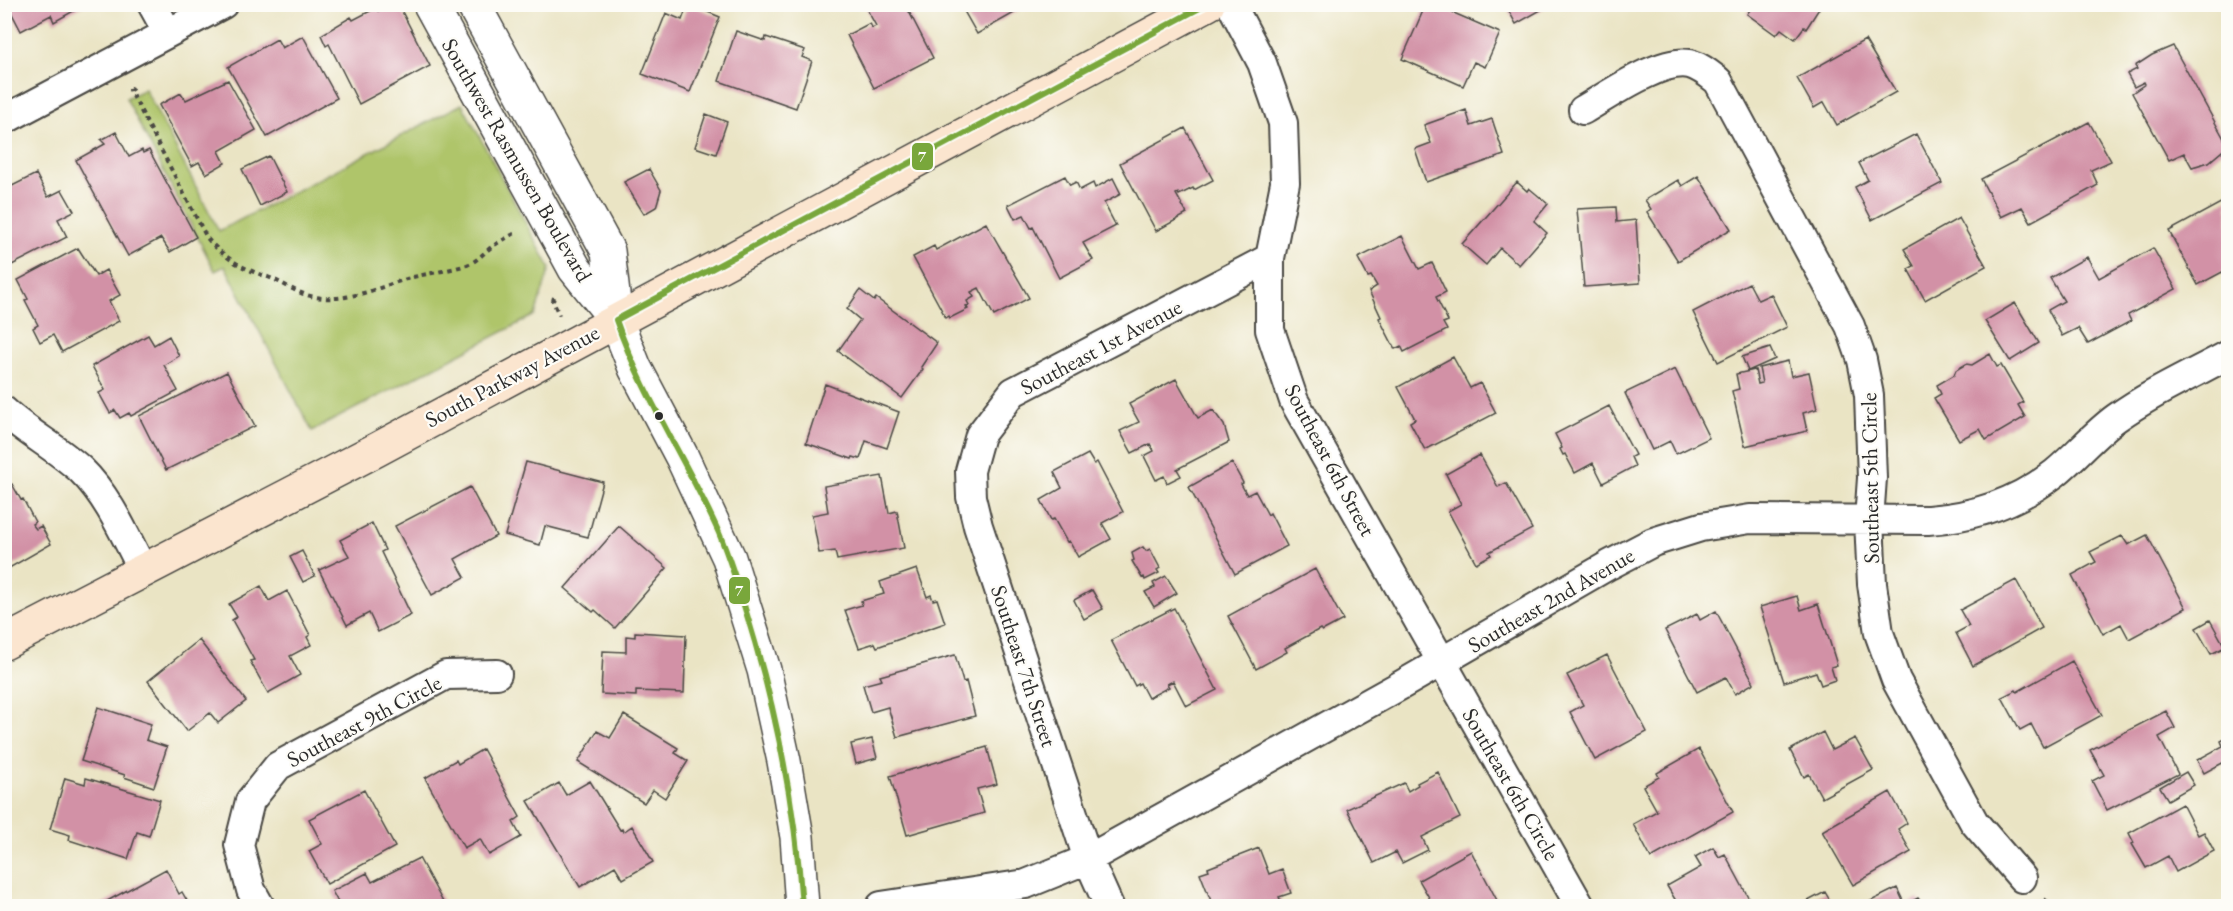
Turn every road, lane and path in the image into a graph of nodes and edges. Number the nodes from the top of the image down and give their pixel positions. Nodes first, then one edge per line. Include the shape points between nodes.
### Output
1 (152, 4) edge
2 (223, 4) edge
3 (430, 4) edge
4 (473, 4) edge
5 (1208, 4) edge
6 (1231, 4) edge
7 (168, 33) junction
8 (136, 51) junction
9 (1583, 110) dead end
10 (4, 120) edge
11 (521, 230) dead end
12 (1270, 258) junction
13 (616, 320) junction
14 (2229, 356) edge
15 (4, 411) edge
16 (970, 471) joint
17 (1869, 520) junction
18 (144, 572) junction
19 (4, 643) edge
20 (1441, 662) junction
21 (497, 674) dead end
22 (1088, 859) junction
23 (2022, 878) dead end
24 (260, 906) edge
25 (802, 906) edge
26 (881, 906) edge
27 (1108, 906) edge
28 (1580, 906) edge

1 - 7 street
2 - 7 street
3 - 13 street, Southwest Rasmussen Boulevard via 575,269
4 - 13 street, Southwest Rasmussen Boulevard via 608,252
5 - 13 main road, South Parkway Avenue
6 - 12 street, Southeast 6th Street via 1262,63 1283,123 1285,183
7 - 8 street
8 - 10 street
8 - 11 path via 151,79 130,90 207,238 220,253 252,273 314,297 364,293 468,265
9 - 17 street, Southeast 5th Circle via 1655,69 1672,64 1689,64 1718,81 1857,343 1867,377 1870,412
12 - 16 street, Southeast 1st Avenue via 1013,392 980,435
12 - 20 street, Southeast 6th Street via 1270,330 1294,401
13 - 18 main road, South Parkway Avenue
13 - 25 street via 635,368 708,510 743,597 764,670 790,790
14 - 17 street, Southeast 2nd Avenue via 2147,398 2115,419 2055,473 2006,502 1945,519
15 - 18 street via 81,470 112,513
16 - 22 street, Southeast 7th Street via 978,526
17 - 20 street, Southeast 2nd Avenue via 1750,519 1677,534 1631,553
17 - 23 street, Southeast 5th Circle via 1875,617 1890,665 1974,822
18 - 19 main road, South Parkway Avenue
20 - 22 street, Southeast 2nd Avenue
20 - 28 street, Southeast 6th Circle
21 - 24 street, Southeast 9th Circle via 446,675 278,766 250,801 239,844 251,890
22 - 26 street, Southeast 2nd Avenue via 1026,884
22 - 27 street, Southeast 7th Street

